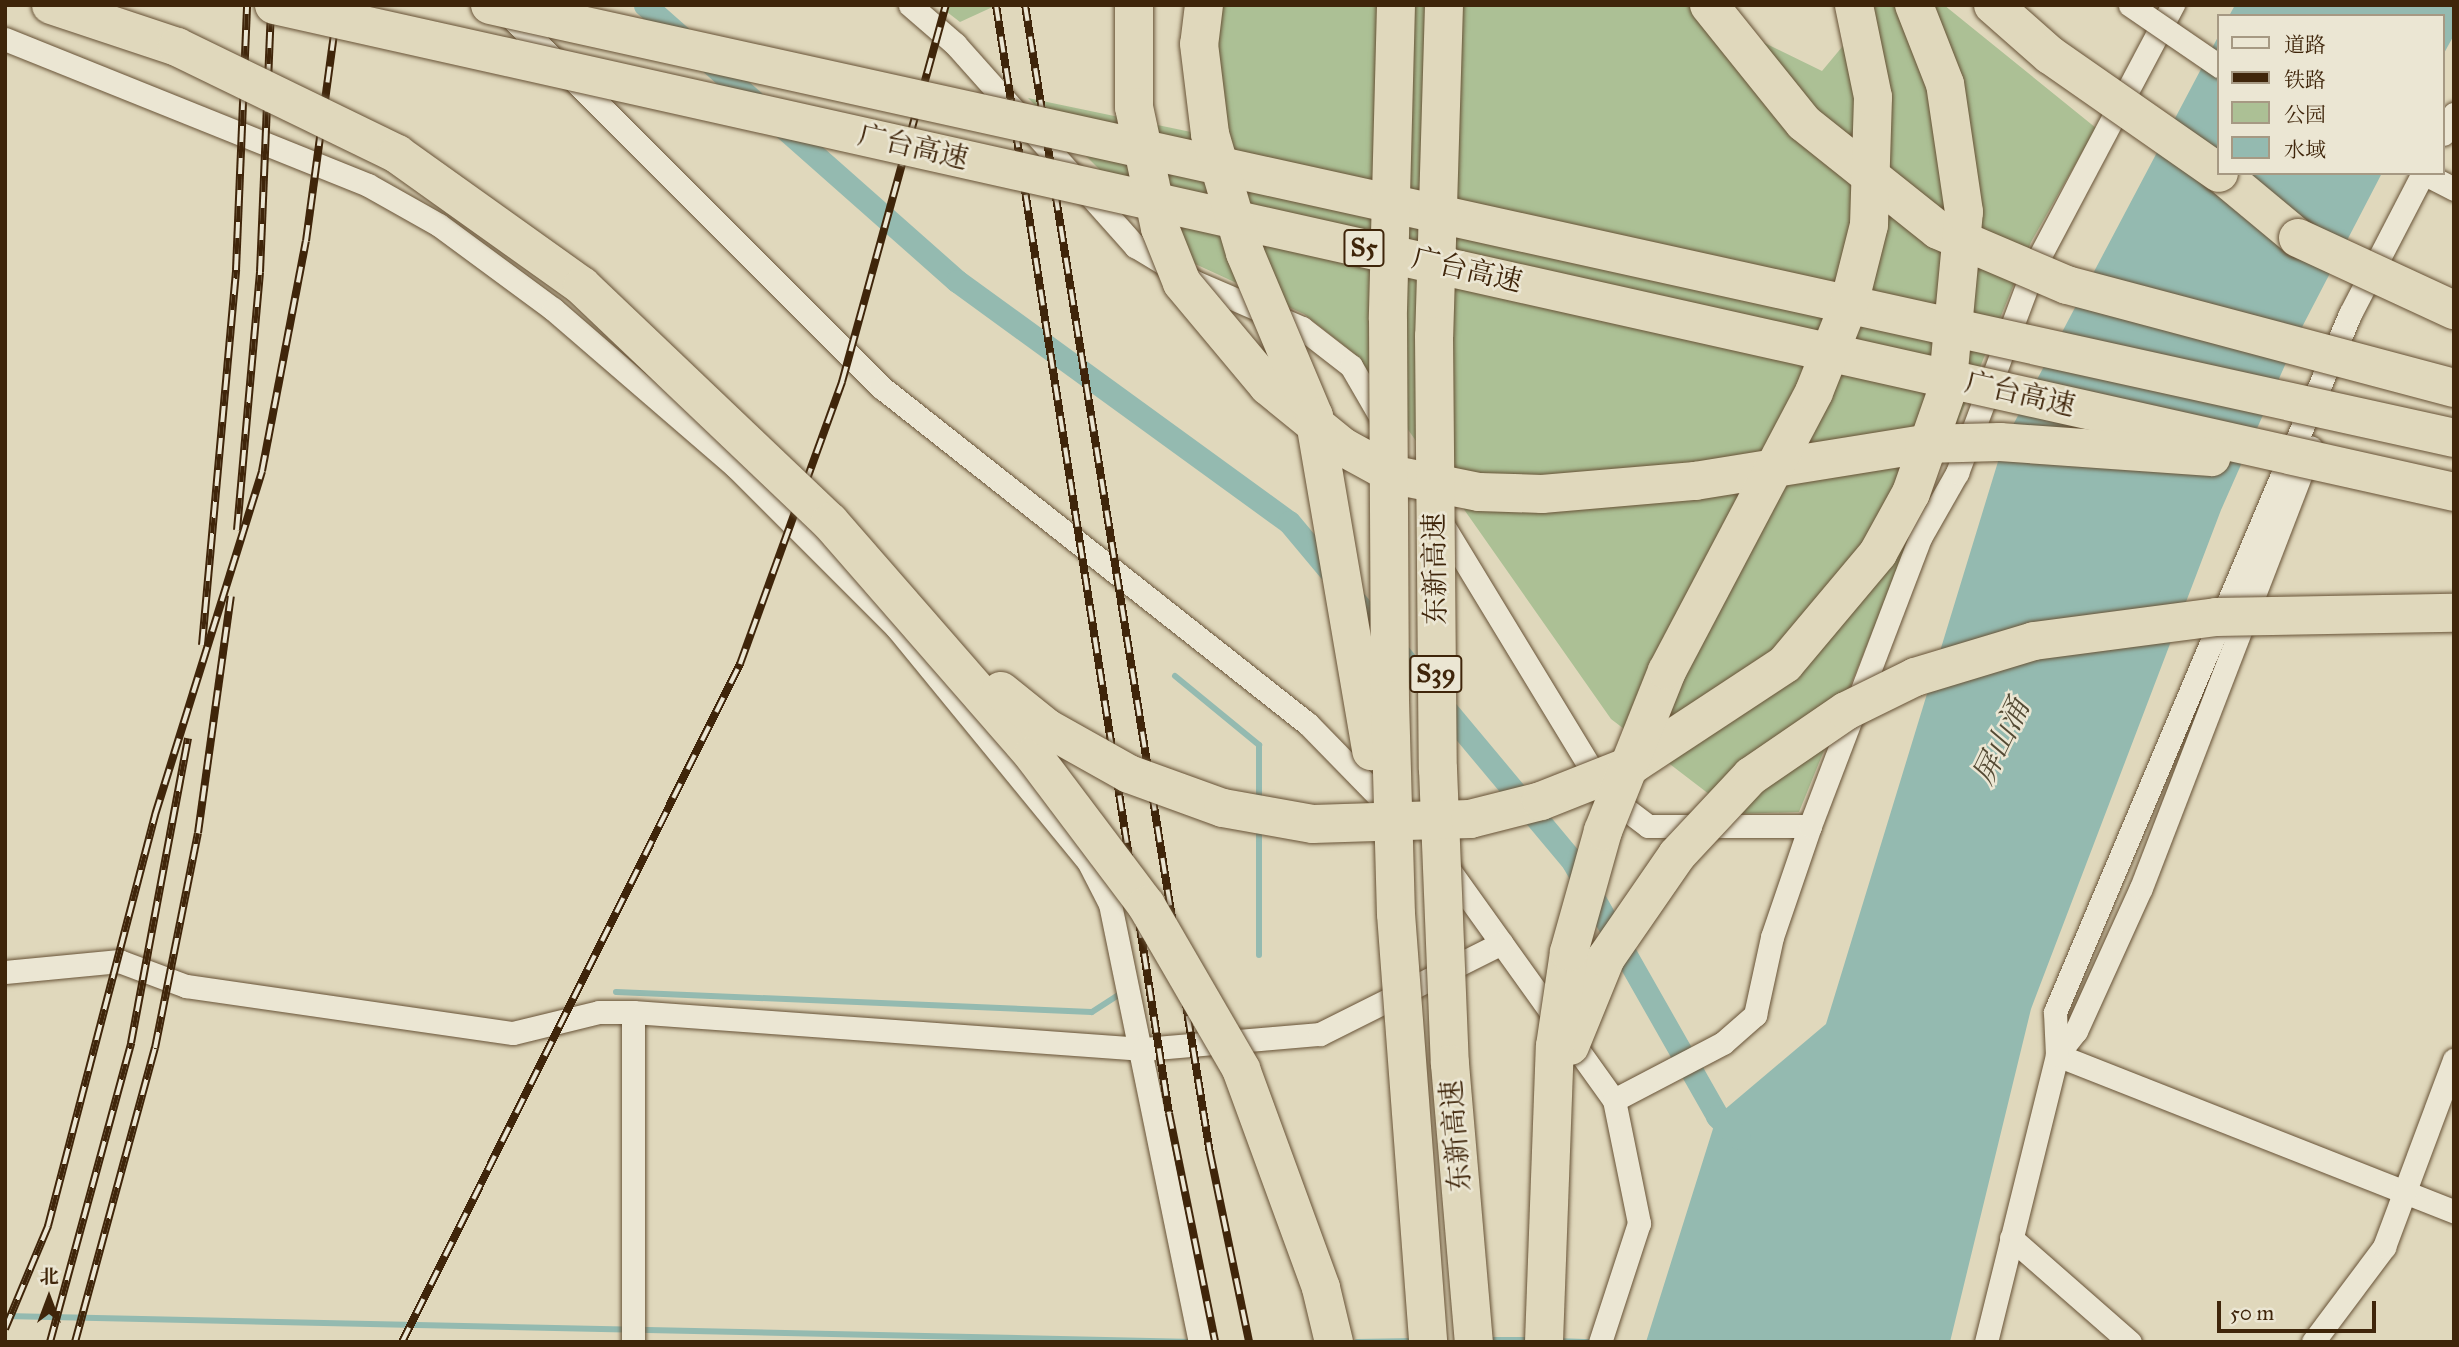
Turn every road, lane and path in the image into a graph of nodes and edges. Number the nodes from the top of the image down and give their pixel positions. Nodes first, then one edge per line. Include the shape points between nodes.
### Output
1 (51, 5) edge
2 (274, 5) edge
3 (490, 5) edge
4 (498, 5) edge
5 (910, 5) edge
6 (1134, 5) edge
7 (1204, 5) edge
8 (1396, 5) edge
9 (1444, 5) edge
10 (1709, 5) edge
11 (1854, 5) edge
12 (1913, 5) edge
13 (1993, 5) edge
14 (2130, 5) edge
15 (2172, 5) edge
16 (5, 39) edge
17 (2218, 65) edge
18 (2454, 114) edge
19 (2445, 130) edge
20 (2218, 172) edge
21 (2222, 175) edge
22 (2422, 175) edge
23 (2427, 175) edge
24 (2454, 189) edge
25 (2454, 310) edge
26 (2454, 388) edge
27 (2454, 438) edge
28 (2446, 490) edge
29 (2454, 613) edge
30 (918, 623) junction
31 (1810, 826) junction
32 (1396, 914) junction
33 (1502, 943) junction
34 (5, 972) edge
35 (633, 1012) junction
36 (1144, 1049) junction
37 (2057, 1055) junction
38 (2454, 1060) edge
39 (1614, 1100) junction
40 (1550, 1111) junction
41 (2401, 1191) junction
42 (2454, 1211) edge
43 (2011, 1238) junction
44 (1199, 1335) edge
45 (1603, 1335) edge
46 (633, 1342) edge
47 (1334, 1342) edge
48 (1428, 1342) edge
49 (1474, 1342) edge
50 (1544, 1342) edge
51 (1986, 1342) edge
52 (2130, 1342) edge
53 (2313, 1342) edge

1 - 30 highway, bridge via 177,47 397,154 582,286 830,522
2 - 28 highway, 广台高速 / S5, bridge
3 - 27 highway, 广台高速 / S5, bridge
4 - 33 street via 881,387 1308,724 1454,872
5 - 31 street via 955,44 1135,246 1195,282 1302,328 1351,366 1517,654 1607,795 1648,825
6 - 28 highway, bridge via 1134,107 1160,228 1182,283 1268,386 1342,447 1394,475 1479,492 1593,492 1875,450 2000,442 2290,464
7 - 32 highway, bridge via 1200,58 1220,175 1265,304 1314,416 1328,475
8 - 32 highway, 东新高速 / S39, bridge via 1388,332
9 - 49 highway, 东新高速 / S39, bridge via 1434,336 1437,755 1450,1064
10 - 26 highway, bridge via 1804,123 1950,236 2067,285
11 - 40 highway, bridge via 1867,52 1874,146 1869,225 1855,282 1814,392 1667,671 1619,785 1569,952
12 - 30 highway, bridge via 1945,84 1965,212 1947,391 1911,492 1878,553 1785,664 1709,718 1632,765 1541,801 1469,818 1312,824 1223,808 1129,774 1047,729
13 - 20 highway, bridge via 2071,70
14 - 17 street, bridge
15 - 31 street via 2034,267 1957,473 1922,537
16 - 36 street via 355,179 439,225 552,309 736,467 897,628 1088,861 1110,904
18 - 19 street
21 - 25 highway, bridge via 2298,237
22 - 37 street via 2350,314 2328,405 2141,888 2076,1031
23 - 24 street
29 - 40 highway, bridge via 2216,617 2034,640 1915,677 1846,710 1751,776 1647,892 1583,1010
30 - 47 highway, bridge via 1033,755 1153,917 1241,1069 1321,1288
31 - 39 street via 1772,937 1761,1004 1748,1026 1650,1086
32 - 48 highway, 东新高速 / S39, bridge
33 - 36 street via 1320,1034
33 - 39 street
34 - 35 street via 119,961 186,986 513,1033 599,1012
35 - 36 street
35 - 46 street
36 - 44 street
37 - 41 street
37 - 43 street
38 - 41 street
39 - 45 street via 1639,1223
40 - 50 highway, bridge
41 - 42 street
41 - 53 street via 2400,1212 2384,1247
43 - 51 street
43 - 52 street

